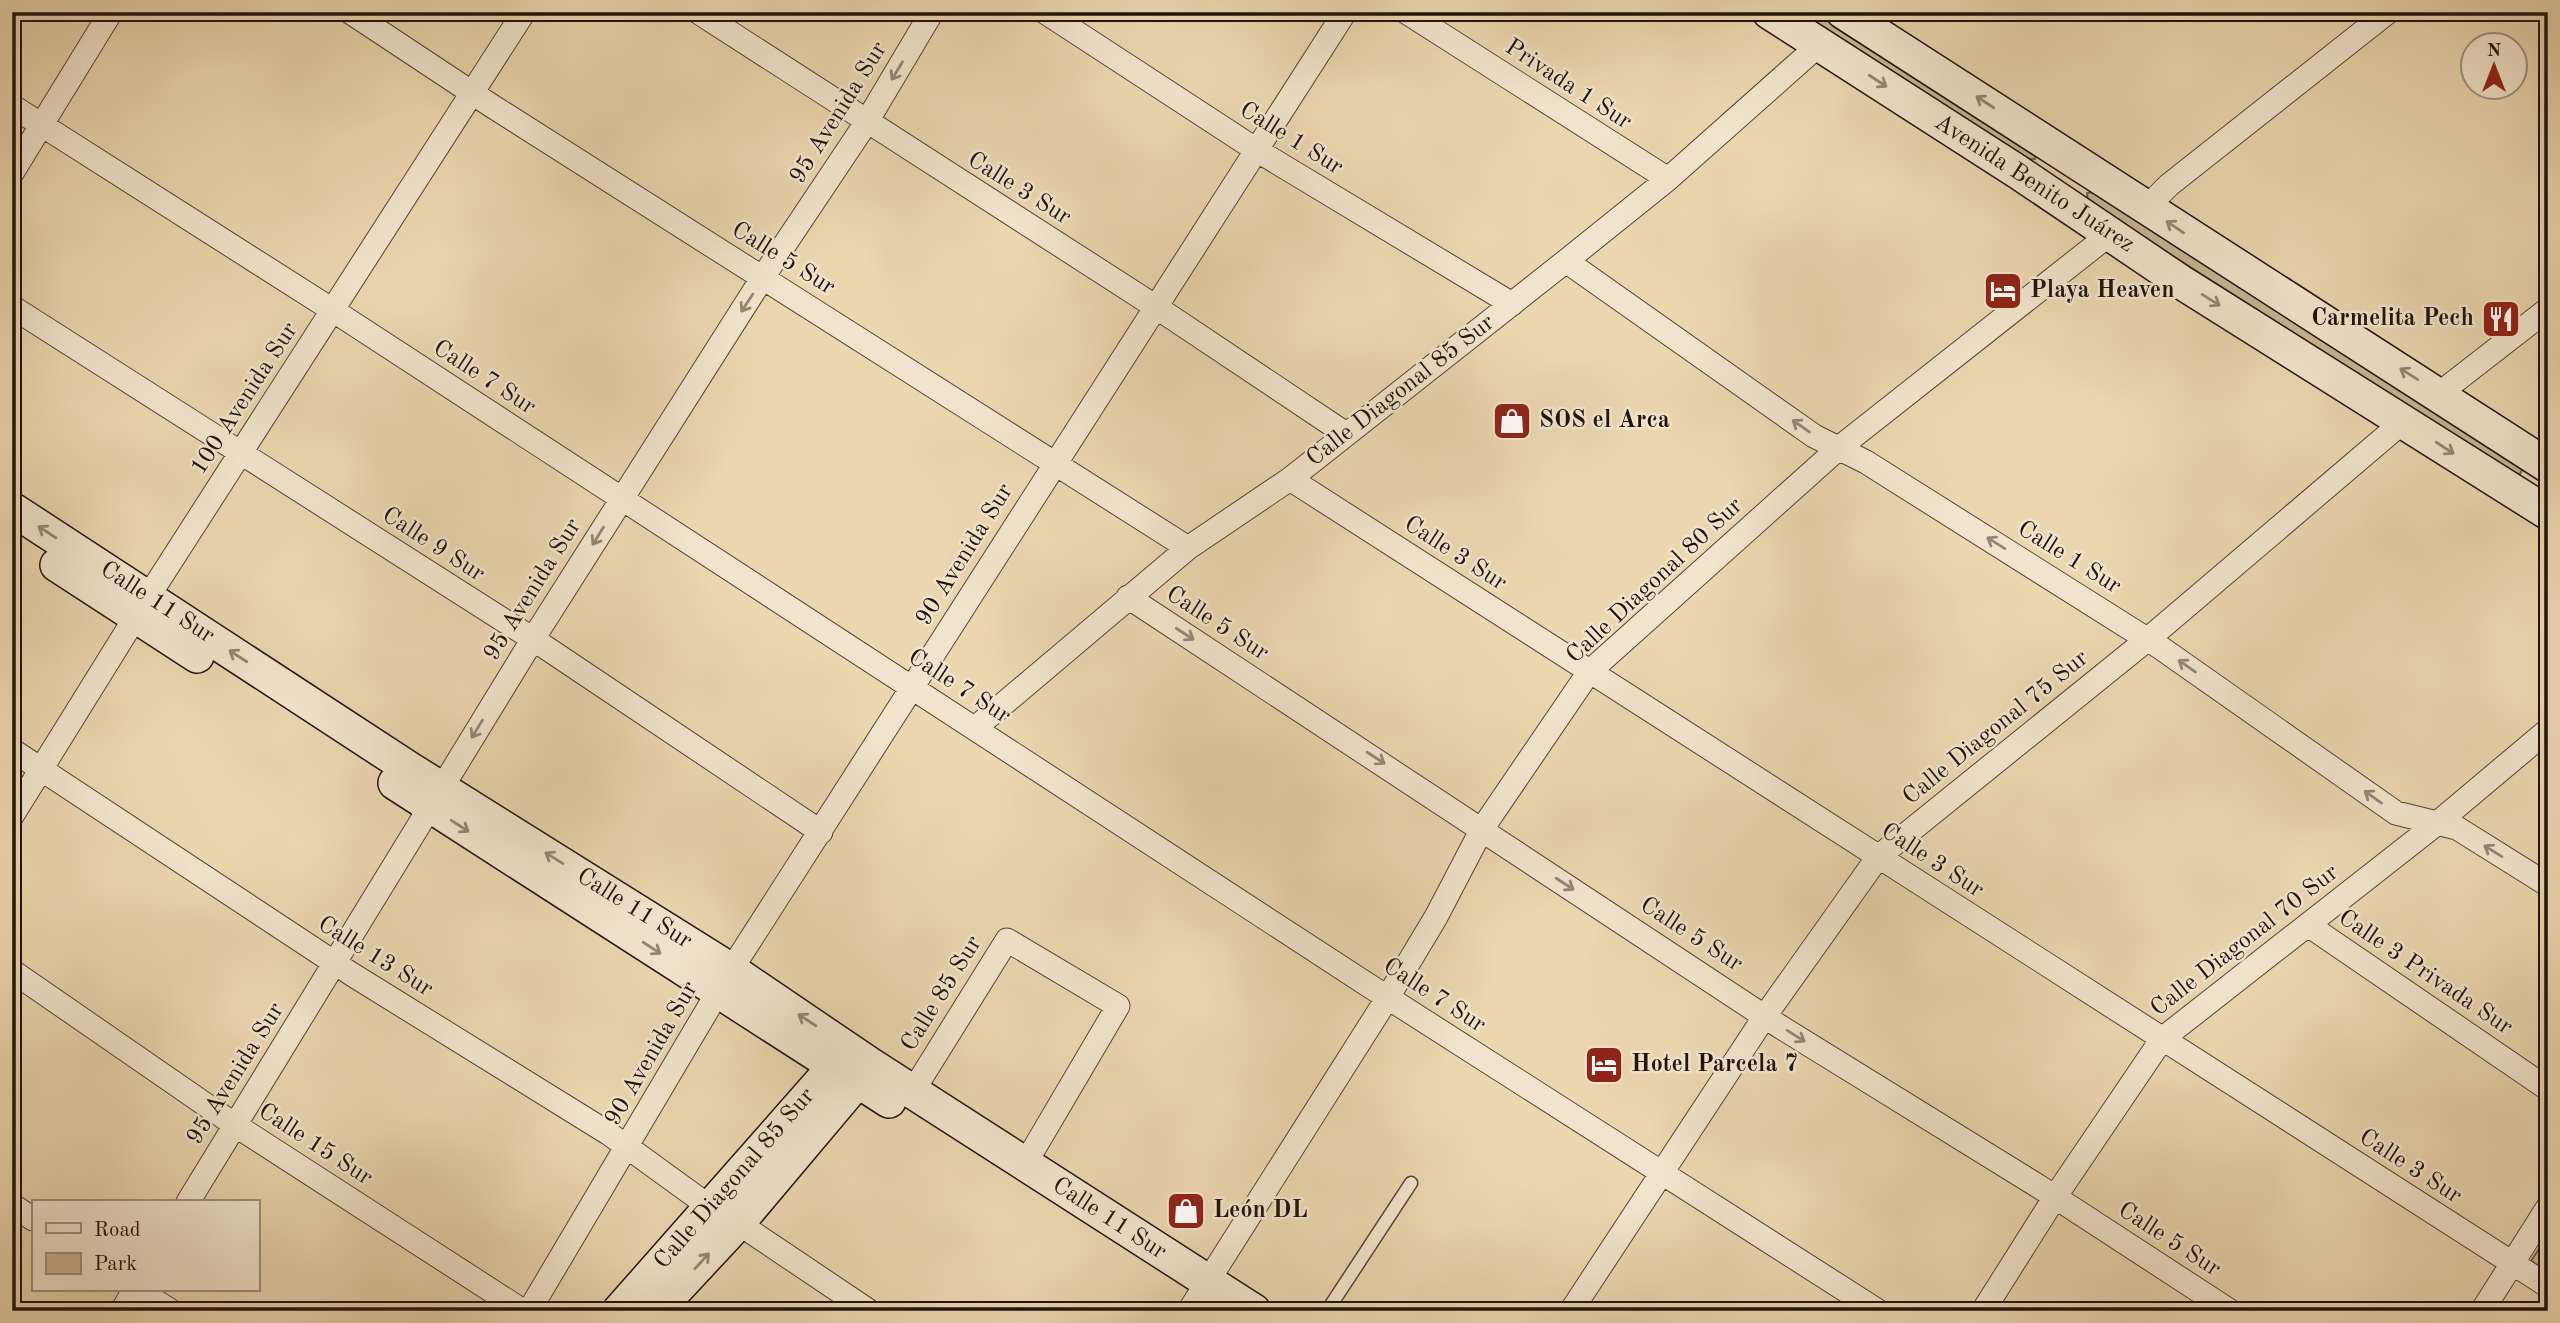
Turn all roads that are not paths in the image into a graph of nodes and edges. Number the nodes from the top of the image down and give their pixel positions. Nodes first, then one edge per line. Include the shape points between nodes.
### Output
1 (111, 12) edge
2 (351, 12) edge
3 (524, 12) edge
4 (698, 12) edge
5 (932, 12) edge
6 (1045, 12) edge
7 (1345, 12) edge
8 (1406, 12) edge
9 (1769, 12) edge
10 (1843, 12) edge
11 (2388, 12) edge
12 (1878, 22) edge
13 (1820, 44) junction
14 (471, 92) junction
15 (12, 106) edge
16 (866, 123) junction
17 (43, 124) junction
18 (2046, 141) junction
19 (1258, 151) junction
20 (2018, 172) junction
21 (12, 173) edge
22 (1668, 179) junction
23 (2111, 185) junction
24 (2147, 207) junction
25 (2080, 215) junction
26 (2110, 234) junction
27 (1566, 261) junction
28 (764, 277) junction
29 (1512, 304) junction
30 (12, 307) edge
31 (1156, 307) junction
32 (2548, 309) edge
33 (334, 311) junction
34 (2440, 393) junction
35 (2404, 421) junction
36 (1346, 434) junction
37 (1840, 447) junction
38 (242, 451) junction
39 (2541, 461) edge
40 (1054, 463) junction
41 (1290, 478) junction
42 (2509, 488) junction
43 (622, 500) junction
44 (12, 509) edge
45 (2548, 513) edge
46 (12, 536) edge
47 (1188, 548) junction
48 (1128, 597) junction
49 (142, 607) junction
50 (533, 639) junction
51 (2148, 639) junction
52 (1589, 672) junction
53 (912, 689) junction
54 (975, 728) junction
55 (2548, 730) edge
56 (12, 750) edge
57 (42, 770) junction
58 (436, 797) junction
59 (12, 816) edge
60 (2435, 825) junction
61 (1482, 829) junction
62 (821, 832) junction
63 (1878, 857) junction
64 (2548, 885) edge
65 (2308, 925) junction
66 (335, 964) junction
67 (12, 971) edge
68 (725, 981) junction
69 (1388, 998) junction
70 (1765, 1016) junction
71 (2162, 1039) junction
72 (854, 1067) junction
73 (2548, 1089) edge
74 (913, 1091) junction
75 (235, 1125) junction
76 (628, 1147) junction
77 (1025, 1164) junction
78 (1661, 1170) junction
79 (1411, 1183) dead end
80 (2054, 1197) junction
81 (189, 1200) edge
82 (12, 1205) edge
83 (2548, 1207) edge
84 (724, 1215) junction
85 (32, 1218) edge
86 (2512, 1263) junction
87 (2548, 1286) edge
88 (135, 1292) edge
89 (139, 1292) edge
90 (1202, 1300) edge
91 (122, 1311) edge
92 (171, 1311) edge
93 (523, 1311) edge
94 (529, 1311) edge
95 (619, 1311) edge
96 (656, 1311) edge
97 (869, 1311) edge
98 (1254, 1311) edge
99 (1327, 1311) edge
100 (1571, 1311) edge
101 (1878, 1311) edge
102 (1983, 1311) edge
103 (2230, 1311) edge
104 (2482, 1311) edge

1 - 17 street
2 - 14 street, Calle 5 Sur
3 - 14 street, 100 Avenida Sur
4 - 16 street, Calle 3 Sur
5 -> 16 street, 95 Avenida Sur
6 - 19 street, Calle 1 Sur
7 - 19 street, 90 Avenida Sur
8 - 22 street, Privada 1 Sur
9 - 13 main road, Avenida Benito Juárez
10 - 12 main road, Avenida Benito Juárez
11 - 24 street
18 -> 12 main road, Avenida Benito Juárez
13 -> 20 main road, Avenida Benito Juárez
13 - 22 street, Calle Diagonal 85 Sur
14 - 28 street, Calle 5 Sur
14 - 33 street, 100 Avenida Sur
15 - 17 street, Calle 7 Sur
16 - 28 street, 95 Avenida Sur
16 - 31 street, Calle 3 Sur
17 - 21 street
17 - 33 street, Calle 7 Sur
18 - 20 main road via 2039,164
18 - 23 main road, Avenida Benito Juárez
19 - 29 street, Calle 1 Sur
19 - 31 street, 90 Avenida Sur
20 - 25 main road, Avenida Benito Juárez
22 - 27 street, Calle Diagonal 85 Sur
23 - 24 main road, Avenida Benito Juárez
23 - 25 main road via 2082,187
34 -> 24 main road, Avenida Benito Juárez
25 - 26 main road, Avenida Benito Juárez
26 -> 35 main road, Avenida Benito Juárez
26 - 37 street, Calle Diagonal 80 Sur
27 - 29 street, Calle Diagonal 85 Sur
37 -> 27 street, Calle 1 Sur via 1814,436
28 - 40 street, Calle 5 Sur
28 -> 43 street, 95 Avenida Sur
29 - 36 street, Calle Diagonal 85 Sur
30 - 38 street, Calle 9 Sur
31 - 36 street, Calle 3 Sur
31 - 40 street, 90 Avenida Sur
32 - 34 street
33 - 38 street, 100 Avenida Sur
33 - 43 street, Calle 7 Sur
34 - 39 main road, Avenida Benito Juárez
35 -> 42 main road, Avenida Benito Juárez
35 - 51 street, Calle Diagonal 75 Sur
36 - 41 street, Calle Diagonal 85 Sur
51 -> 37 street, Calle 1 Sur
37 - 52 street, Calle Diagonal 80 Sur
38 - 49 street, 100 Avenida Sur
38 - 50 street, Calle 9 Sur
39 - 42 main road via 2533,483
40 - 47 street, Calle 5 Sur
40 - 53 street, 90 Avenida Sur
41 - 47 street, Calle Diagonal 85 Sur
41 - 52 street, Calle 3 Sur
42 - 45 main road, Avenida Benito Juárez
43 -> 50 street, 95 Avenida Sur
43 - 53 street, Calle 7 Sur
49 -> 44 main road, Calle 11 Sur
46 - 49 main road, Calle 11 Sur
47 - 48 street, Calle Diagonal 85 Sur
48 - 54 street, Calle Diagonal 85 Sur
48 -> 61 street, Calle 5 Sur
49 - 57 street, 100 Avenida Sur
49 - 58 main road, Calle 11 Sur via 410,769
50 -> 58 street, 95 Avenida Sur
50 - 62 street, Calle 9 Sur
60 -> 51 street, Calle 1 Sur via 2396,813
51 - 63 street, Calle Diagonal 75 Sur
52 - 61 street, Calle Diagonal 80 Sur
52 - 63 street, Calle 3 Sur
53 - 54 street, Calle 7 Sur
53 - 62 street, 90 Avenida Sur
54 - 69 street, Calle 7 Sur
55 - 60 street, Calle Diagonal 70 Sur
56 - 57 street, Calle 13 Sur
57 - 59 street, 100 Avenida Sur
57 - 66 street, Calle 13 Sur
58 - 66 street, 95 Avenida Sur
58 - 68 main road, Calle 11 Sur
64 -> 60 street, Calle 1 Sur via 2457,828
60 - 65 street, Calle Diagonal 70 Sur
61 - 69 street, Calle Diagonal 80 Sur
61 -> 70 street, Calle 5 Sur
62 - 68 street, 90 Avenida Sur
63 - 70 street, Calle Diagonal 75 Sur
63 - 71 street, Calle 3 Sur
65 - 71 street, Calle Diagonal 70 Sur
65 - 73 street, Calle 3 Privada Sur
66 - 75 street, 95 Avenida Sur
66 - 76 street, Calle 13 Sur
67 - 75 street, Calle 15 Sur
68 - 72 main road, Calle 11 Sur
68 - 76 street, 90 Avenida Sur
69 - 78 street, Calle 7 Sur
69 - 90 street, Calle Diagonal 80 Sur
70 - 78 street, Calle Diagonal 75 Sur
70 -> 80 street, Calle 5 Sur
71 - 80 street, Calle Diagonal 70 Sur
71 - 86 street, Calle 3 Sur
72 - 74 main road, Calle 11 Sur
72 - 84 main road, Calle Diagonal 85 Sur
72 - 90 main road, Calle 11 Sur
74 - 77 main road, Calle 11 Sur
74 - 77 street, Calle 85 Sur via 1007,940 1118,1006
75 - 81 street, 95 Avenida Sur
75 - 93 street, Calle 15 Sur
76 - 84 street, Calle 13 Sur
76 - 94 street, 90 Avenida Sur
77 - 90 main road, Calle 11 Sur
78 - 100 street, Calle Diagonal 75 Sur
78 - 101 street, Calle 7 Sur
79 - 99 lane
80 - 102 street, Calle Diagonal 70 Sur
80 - 103 street, Calle 5 Sur
82 - 85 street
83 - 86 street
84 - 95 main road, Calle Diagonal 85 Sur
96 -> 84 main road, Calle Diagonal 85 Sur
84 - 97 street, Calle 13 Sur
86 - 87 street, Calle 3 Sur
86 - 104 street
88 - 91 street
89 - 92 street
90 - 98 main road, Calle 11 Sur

